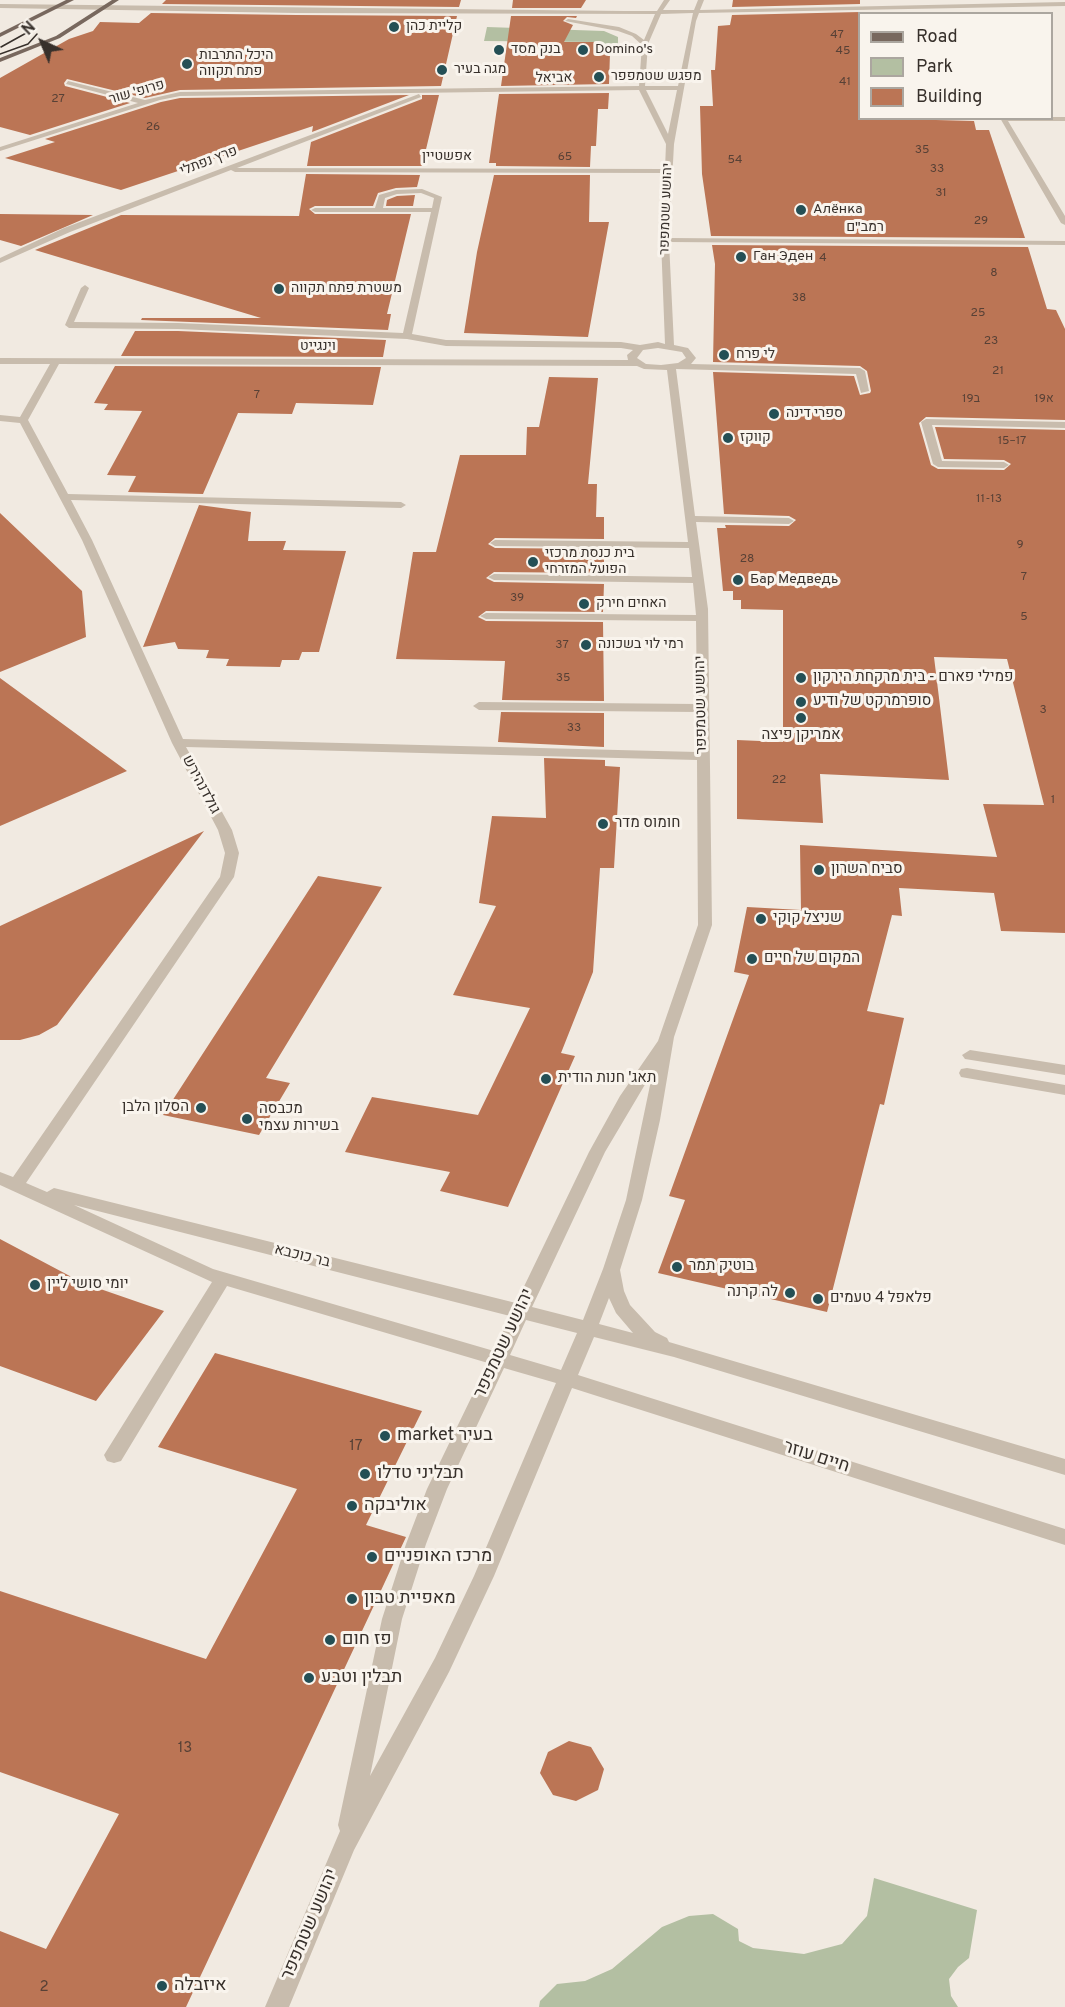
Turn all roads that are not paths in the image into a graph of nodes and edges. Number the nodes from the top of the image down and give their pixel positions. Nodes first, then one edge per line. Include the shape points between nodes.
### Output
1 (71, 0) edge
2 (116, 0) edge
3 (667, 0) edge
4 (701, 0) edge
5 (934, 0) edge
6 (1065, 4) edge
7 (0, 6) edge
8 (61, 6) junction
9 (105, 7) junction
10 (938, 10) edge
11 (659, 12) junction
12 (696, 12) junction
13 (979, 12) edge
14 (0, 14) edge
15 (47, 14) junction
16 (90, 15) junction
17 (510, 20) dead end
18 (557, 21) dead end
19 (568, 21) junction
20 (693, 21) junction
21 (705, 21) dead end
22 (622, 22) dead end
23 (644, 22) dead end
24 (654, 22) junction
25 (664, 22) dead end
26 (683, 22) dead end
27 (4, 24) dead end
28 (3, 34) edge
29 (645, 44) junction
30 (0, 60) edge
31 (68, 83) dead end
32 (679, 88) junction
33 (642, 89) junction
34 (429, 92) junction
35 (144, 102) junction
36 (1005, 120) edge
37 (669, 144) junction
38 (0, 149) edge
39 (226, 170) junction
40 (668, 171) junction
41 (315, 210) dead end
42 (378, 210) junction
43 (436, 210) junction
44 (1065, 223) edge
45 (665, 240) junction
46 (1065, 243) edge
47 (0, 261) edge
48 (85, 288) dead end
49 (407, 336) junction
50 (670, 346) junction
51 (640, 348) junction
52 (0, 361) edge
53 (56, 361) junction
54 (477, 361) junction
55 (637, 363) junction
56 (675, 367) junction
57 (476, 375) dead end
58 (864, 391) dead end
59 (0, 418) edge
60 (23, 420) junction
61 (1065, 425) edge
62 (1004, 465) dead end
63 (66, 501) junction
64 (399, 508) dead end
65 (690, 519) junction
66 (789, 522) dead end
67 (495, 543) dead end
68 (695, 544) junction
69 (494, 577) dead end
70 (698, 580) junction
71 (486, 616) dead end
72 (702, 618) junction
73 (479, 706) dead end
74 (701, 708) junction
75 (178, 743) junction
76 (703, 756) junction
77 (666, 1037) junction
78 (970, 1055) dead end
79 (1065, 1070) edge
80 (966, 1072) dead end
81 (1065, 1090) edge
82 (8, 1181) edge
83 (612, 1269) junction
84 (223, 1278) junction
85 (520, 1312) junction
86 (588, 1329) junction
87 (674, 1350) junction
88 (497, 1361) junction
89 (566, 1379) junction
90 (114, 1455) dead end
91 (1065, 1467) edge
92 (1065, 1537) edge
93 (346, 1843) junction
94 (277, 2007) edge

1 - 8 main road
2 - 9 main road
3 - 11 street, יהושע שטמפפר
4 - 12 street, יהושע שטמפפר
5 - 10 street
6 - 10 street
6 - 13 street
7 - 8 street
8 - 9 street
8 - 15 main road
9 - 11 street
9 - 16 main road
10 - 12 street
11 - 12 street
11 - 24 street, יהושע שטמפפר
12 - 20 street, יהושע שטמפפר
14 - 15 street
15 - 16 street
15 - 28 main road
16 - 17 street
16 - 30 main road via 58,37
18 - 19 street
19 - 22 street
19 - 29 street via 619,29
20 - 21 street
20 - 26 street
20 - 32 street, יהושע שטמפפר
23 - 24 street
24 - 25 street
24 - 29 street, יהושע שטמפפר
27 - 28 main road
29 - 33 street, יהושע שטמפפר
31 - 35 street
32 - 33 street, אביאל
32 - 37 street, יהושע שטמפפר
33 - 34 street, אביאל
33 - 37 street, יהושע שטמפפר
34 - 35 street, פרופ' שור via 180,94
34 - 39 street, פרץ נפתלי
35 - 38 street, פרופ' שור
36 - 44 street
37 - 40 street, יהושע שטמפפר
39 - 40 street, אפשטיין
39 - 47 street, פרץ נפתלי via 67,230
40 - 45 street, יהושע שטמפפר
41 - 42 street
42 - 43 street
42 - 43 street via 382,197 422,191 438,197
43 - 49 street
45 - 46 street, רמב"ם
45 - 50 street, יהושע שטמפפר
48 - 49 street via 69,325
49 - 51 street via 446,343
50 - 51 street
50 - 56 street, יהושע שטמפפר via 690,354 689,361
51 - 55 street via 632,355
52 - 53 street, וינגייט
53 - 54 street, וינגייט
53 - 60 street
54 - 55 street, וינגייט
54 - 57 street
55 - 56 street, וינגייט via 652,368
56 - 58 street, וינגייט via 860,371
56 - 65 street, יהושע שטמפפר
59 - 60 street
60 - 63 street, גולדנהירש
61 - 62 street via 926,422 938,464
63 - 64 street
63 - 75 street, גולדנהירש
65 - 66 street
65 - 68 street, יהושע שטמפפר
67 - 68 street
68 - 70 street, יהושע שטמפפר
69 - 70 street
70 - 72 street, יהושע שטמפפר
71 - 72 street
72 - 74 street, יהושע שטמפפר
73 - 74 street
74 - 76 street, יהושע שטמפפר
75 - 76 street
75 - 82 street, גולדנהירש via 225,830 232,853 227,877
76 - 77 street, יהושע שטמפפר via 705,925
77 - 83 street, יהושע שטמפפר via 643,1164
77 - 85 street, יהושע שטמפפר via 597,1152
78 - 79 street
80 - 81 street
82 - 84 street
82 - 85 street, בר כוכבא
83 - 86 street, יהושע שטמפפר
83 - 87 street via 621,1308 649,1337
84 - 88 street
84 - 90 street
85 - 86 street, בר כוכבא
85 - 88 street, יהושע שטמפפר
86 - 87 street
86 - 89 street, יהושע שטמפפר
87 - 91 street
88 - 89 street
88 - 93 street, יהושע שטמפפר via 437,1489 392,1619
89 - 92 street, חיים עוזר
89 - 93 street, יהושע שטמפפר via 484,1576
93 - 94 street, יהושע שטמפפר

